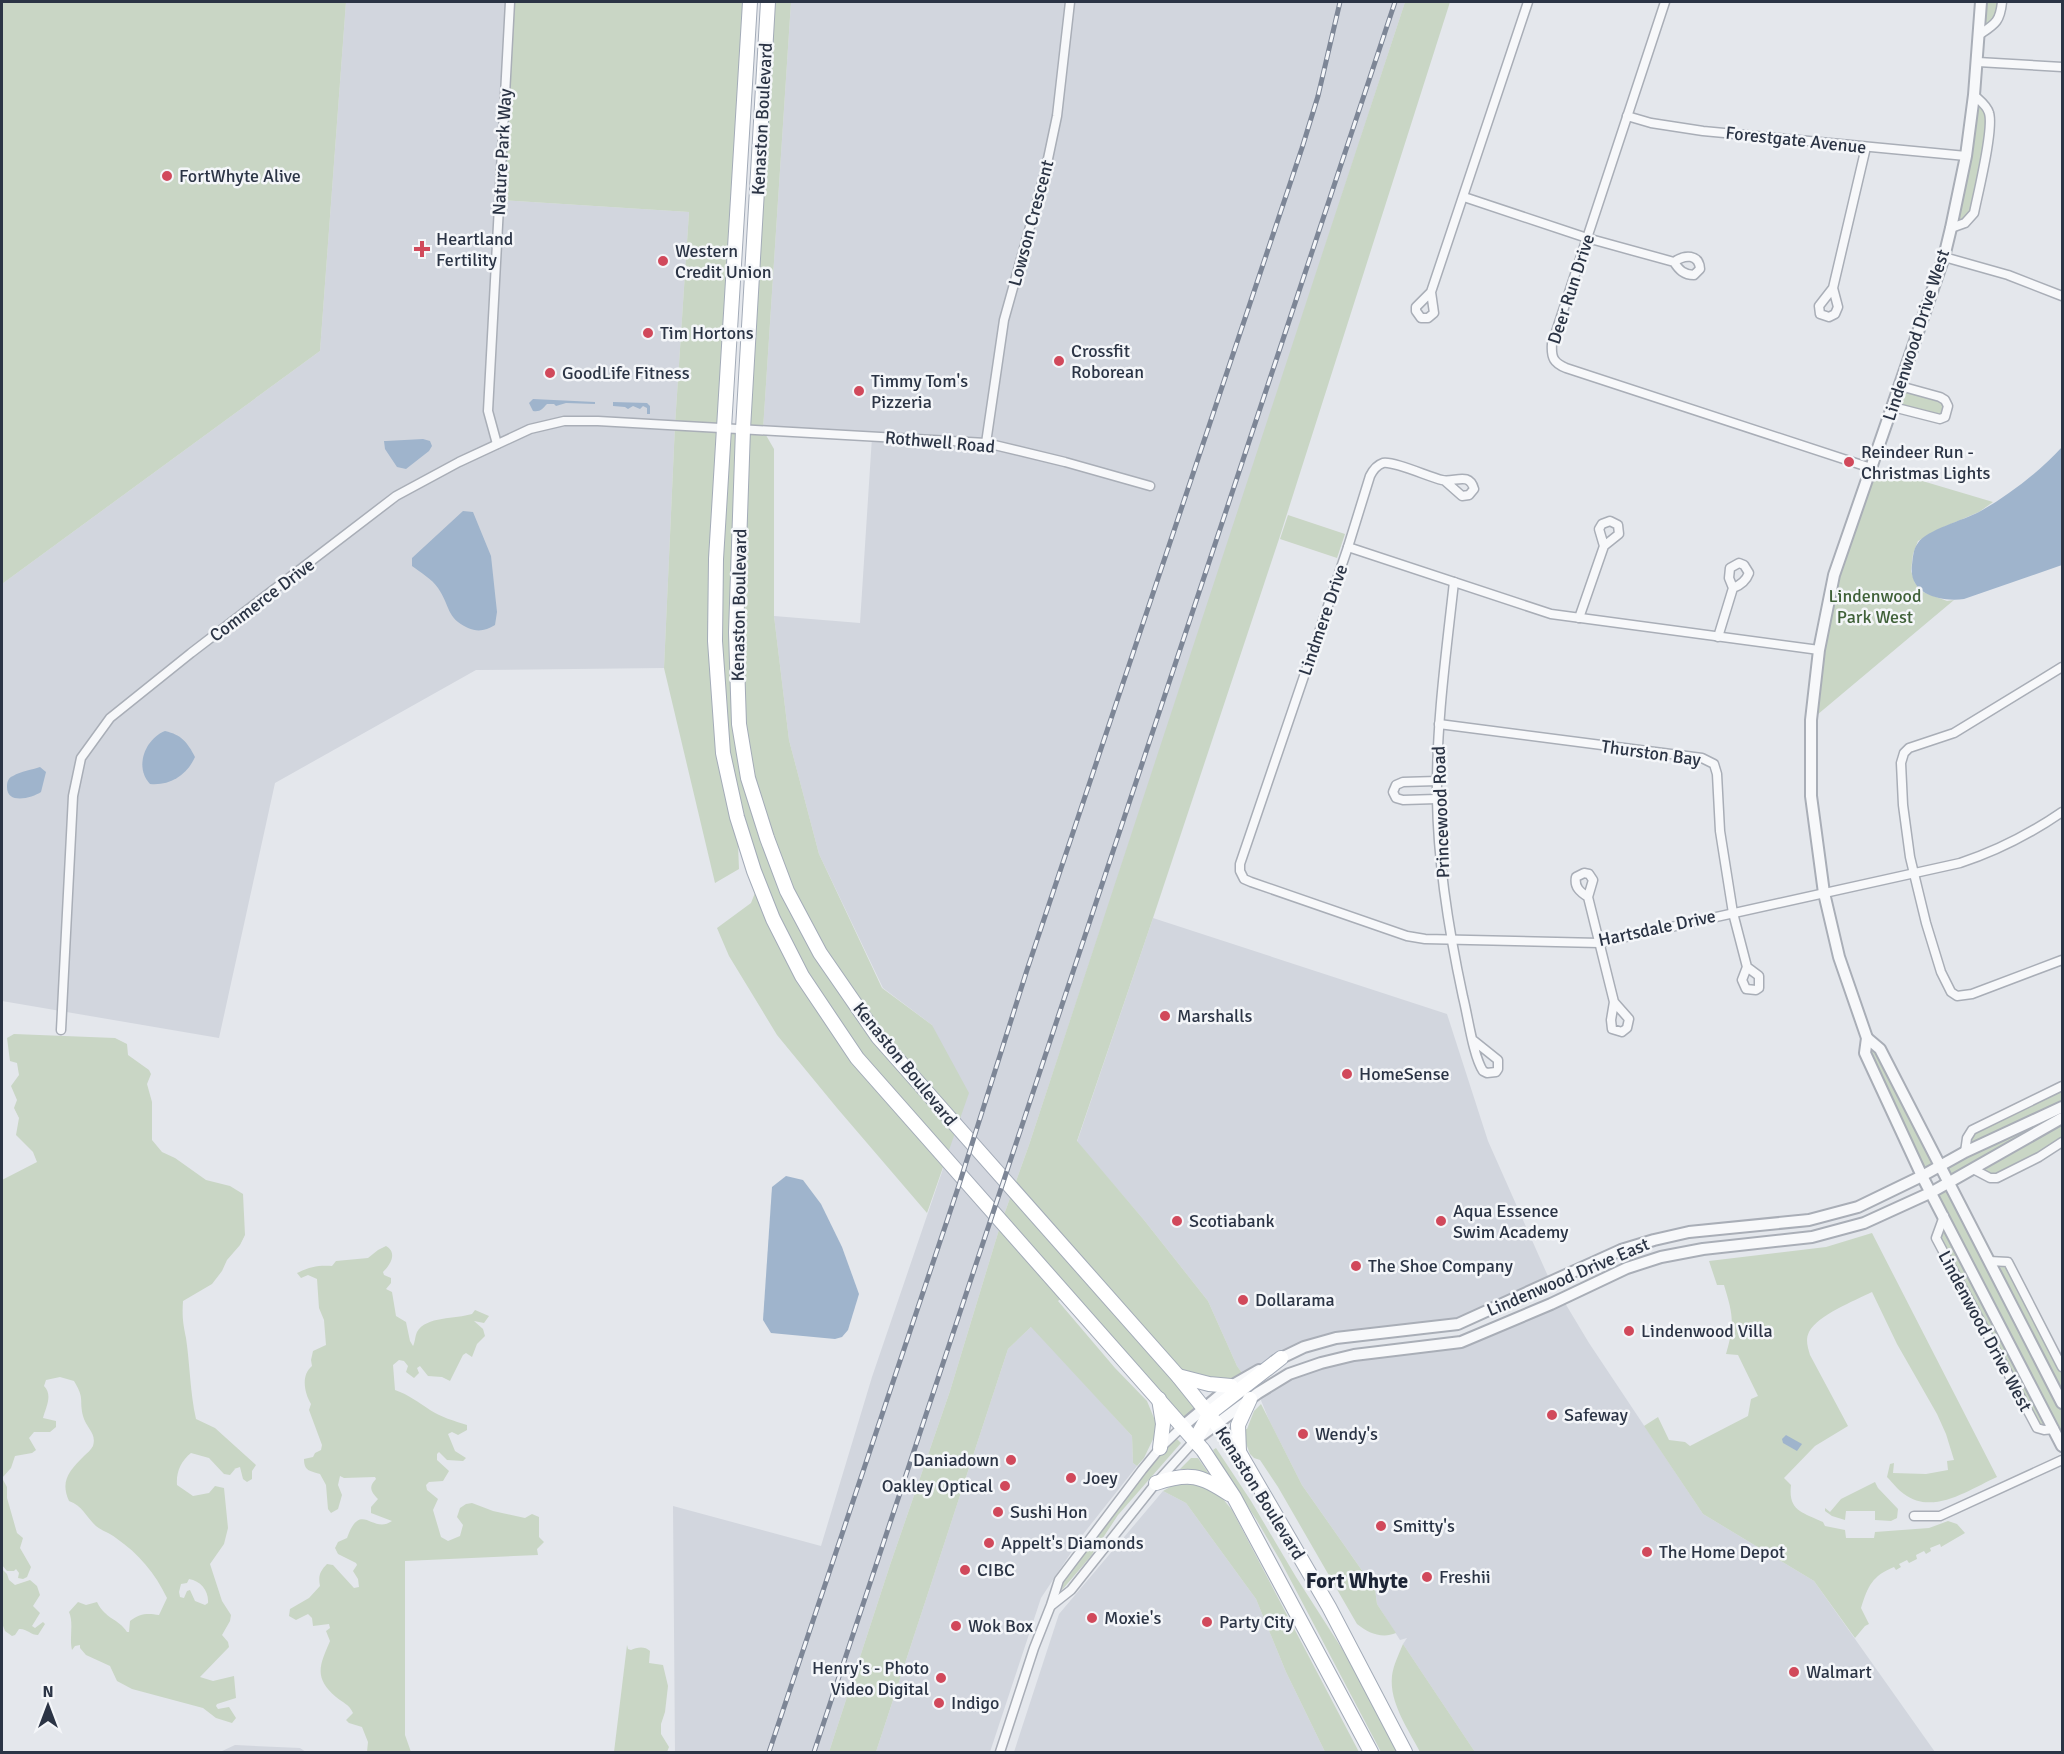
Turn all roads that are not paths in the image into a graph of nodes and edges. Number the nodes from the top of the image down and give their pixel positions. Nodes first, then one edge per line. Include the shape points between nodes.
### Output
1 (510, 2) edge
2 (750, 2) edge
3 (768, 2) edge
4 (1071, 2) edge
5 (1528, 2) edge
6 (1665, 2) edge
7 (1981, 2) edge
8 (2002, 2) edge
9 (1979, 35) junction
10 (1978, 62) junction
11 (2062, 67) edge
12 (1974, 95) junction
13 (1627, 116) junction
14 (1866, 147) junction
15 (1966, 156) junction
16 (1464, 198) junction
17 (1951, 228) junction
18 (1587, 238) junction
19 (1944, 257) junction
20 (1674, 262) dead end
21 (1833, 288) dead end
22 (1431, 292) dead end
23 (2062, 296) edge
24 (1900, 386) junction
25 (1893, 407) junction
26 (725, 428) junction
27 (743, 429) junction
28 (986, 443) junction
29 (497, 444) junction
30 (1871, 468) junction
31 (1445, 481) dead end
32 (1150, 486) dead end
33 (1604, 546) dead end
34 (1348, 547) junction
35 (1454, 582) junction
36 (1733, 588) dead end
37 (1579, 618) junction
38 (1718, 637) junction
39 (1819, 650) junction
40 (2062, 667) edge
41 (1439, 724) junction
42 (1437, 781) junction
43 (1437, 800) junction
44 (2062, 813) edge
45 (1912, 873) junction
46 (1824, 893) junction
47 (1588, 897) dead end
48 (1733, 913) junction
49 (1450, 939) junction
50 (1599, 942) junction
51 (2062, 960) edge
52 (1747, 967) dead end
53 (1614, 1002) dead end
54 (61, 1030) dead end
55 (1867, 1038) junction
56 (1473, 1040) dead end
57 (2062, 1086) edge
58 (2062, 1107) edge
59 (2062, 1118) edge
60 (2062, 1142) edge
61 (1965, 1152) junction
62 (1940, 1166) junction
63 (1973, 1169) junction
64 (1922, 1176) junction
65 (1949, 1182) junction
66 (1932, 1192) junction
67 (1944, 1216) junction
68 (1989, 1261) junction
69 (1281, 1358) junction
70 (2062, 1367) edge
71 (1179, 1376) junction
72 (1231, 1386) junction
73 (1159, 1399) junction
74 (1250, 1399) junction
75 (2062, 1402) edge
76 (1211, 1414) junction
77 (1183, 1426) junction
78 (2054, 1429) junction
79 (1195, 1440) junction
80 (2062, 1446) edge
81 (1160, 1448) junction
82 (1239, 1452) junction
83 (2062, 1461) edge
84 (1156, 1484) junction
85 (1234, 1497) junction
86 (1914, 1516) dead end
87 (1051, 1605) junction
88 (1000, 1752) edge
89 (1371, 1752) edge
90 (1406, 1752) edge

1 - 29 street, Nature Park Way via 488,411
2 - 26 main road, Kenaston Boulevard
3 - 27 main road, Kenaston Boulevard
4 - 28 street, Lowson Crescent via 1057,116 1004,320
5 - 16 street
6 - 13 street, Deer Run Drive
7 - 9 street, Lindenwood Drive West
8 - 9 street via 1996,23
9 - 10 street, Lindenwood Drive West
10 - 11 street
10 - 12 street, Lindenwood Drive West
12 - 15 street, Lindenwood Drive West
12 - 17 street, Lindenwood Drive West via 1987,107 1990,128 1974,213 1965,223
13 - 14 street, Forestgate Avenue via 1703,130
13 - 18 street, Deer Run Drive
14 - 15 street, Forestgate Avenue
14 - 21 street
15 - 17 street, Lindenwood Drive West
16 - 18 street
16 - 22 street
17 - 19 street, Lindenwood Drive West
18 - 20 street
18 - 30 street, Deer Run Drive via 1552,344 1556,364
19 - 23 street
19 - 24 street, Lindenwood Drive West
24 - 25 street, Lindenwood Drive West
24 - 25 street via 1940,397 1948,406 1947,412 1940,419
25 - 30 street, Lindenwood Drive West
26 - 27 street, Rothwell Road
26 - 29 street, Commerce Drive via 564,421 530,429
26 - 73 main road, Kenaston Boulevard via 715,641 723,753 737,817 773,919 802,976 857,1058
27 - 28 street, Rothwell Road
27 - 71 main road, Kenaston Boulevard via 736,632 739,724 748,778 788,891 820,953 878,1037
28 - 32 street, Rothwell Road
29 - 54 street, Commerce Drive via 396,496 110,718 81,758 73,796
30 - 39 street, Lindenwood Drive West via 1834,575
31 - 34 street via 1387,463 1377,466 1370,476
33 - 37 street
34 - 35 street, Lindmere Drive
34 - 49 street, Lindmere Drive via 1240,871 1251,882 1398,933
35 - 37 street, Lindmere Drive via 1551,614
35 - 41 street, Princewood Road
36 - 38 street
37 - 38 street, Lindmere Drive
38 - 39 street, Lindmere Drive
39 - 46 street, Lindenwood Drive West via 1810,720 1811,796
40 - 45 street via 1963,728 1904,753 1902,784
41 - 42 street, Princewood Road
41 - 48 street, Thurston Bay via 1708,760 1716,768 1720,831
42 - 43 street, Princewood Road
42 - 43 street via 1402,782 1394,792 1396,798 1403,800
43 - 49 street, Princewood Road
44 - 45 street, Hartsdale Drive via 1984,855
45 - 46 street, Hartsdale Drive
45 - 51 street via 1941,972 1957,996
46 - 48 street, Hartsdale Drive
46 - 55 street, Lindenwood Drive West via 1839,957
47 - 50 street
48 - 50 street, Hartsdale Drive
48 - 52 street, Thurston Bay
49 - 50 street, Hartsdale Drive
49 - 56 street, Princewood Road
50 - 53 street
55 - 62 street, Lindenwood Drive West via 1880,1049
55 - 64 street, Lindenwood Drive West via 1865,1053
57 - 61 street via 1972,1130
58 - 61 street, Lindenwood Drive East
59 - 63 street, Lindenwood Drive East
60 - 63 street via 1997,1178
61 - 62 street, Lindenwood Drive East
62 - 64 street, Lindenwood Drive East
62 - 65 street, Lindenwood Drive West
63 - 65 street, Lindenwood Drive East
64 - 66 street, Lindenwood Drive West
64 - 69 street, Lindenwood Drive East via 1858,1207 1818,1218 1689,1232 1637,1245 1458,1324 1336,1338
65 - 66 street, Lindenwood Drive East
65 - 68 street, Lindenwood Drive West
66 - 67 street, Lindenwood Drive West
66 - 74 street, Lindenwood Drive East via 1864,1223 1812,1237 1660,1257 1461,1342 1354,1354 1289,1374
67 - 78 street, Lindenwood Drive West
67 - 78 street, Lindenwood Drive West via 1936,1238 2037,1428
68 - 70 street, Lindenwood Drive West via 2008,1262
68 - 75 street, Lindenwood Drive West
69 - 72 street, Lindenwood Drive East
69 - 76 main road
71 - 72 main road
71 - 76 main road, Kenaston Boulevard
72 - 76 street, Lindenwood Drive East
73 - 77 main road, Kenaston Boulevard
73 - 81 main road via 1163,1424
74 - 76 street, Lindenwood Drive East
74 - 82 main road via 1238,1425
76 - 77 street, Lindenwood Drive East
76 - 79 main road
76 - 82 main road, Kenaston Boulevard
77 - 79 main road, Kenaston Boulevard
77 - 81 street
78 - 80 street, Lindenwood Drive West
79 - 84 street
79 - 85 main road, Kenaston Boulevard
81 - 87 street via 1059,1580
82 - 90 main road, Kenaston Boulevard via 1329,1607
83 - 86 street via 1940,1516
84 - 85 main road via 1192,1475
84 - 87 street via 1071,1590
85 - 89 main road, Kenaston Boulevard
87 - 88 street

